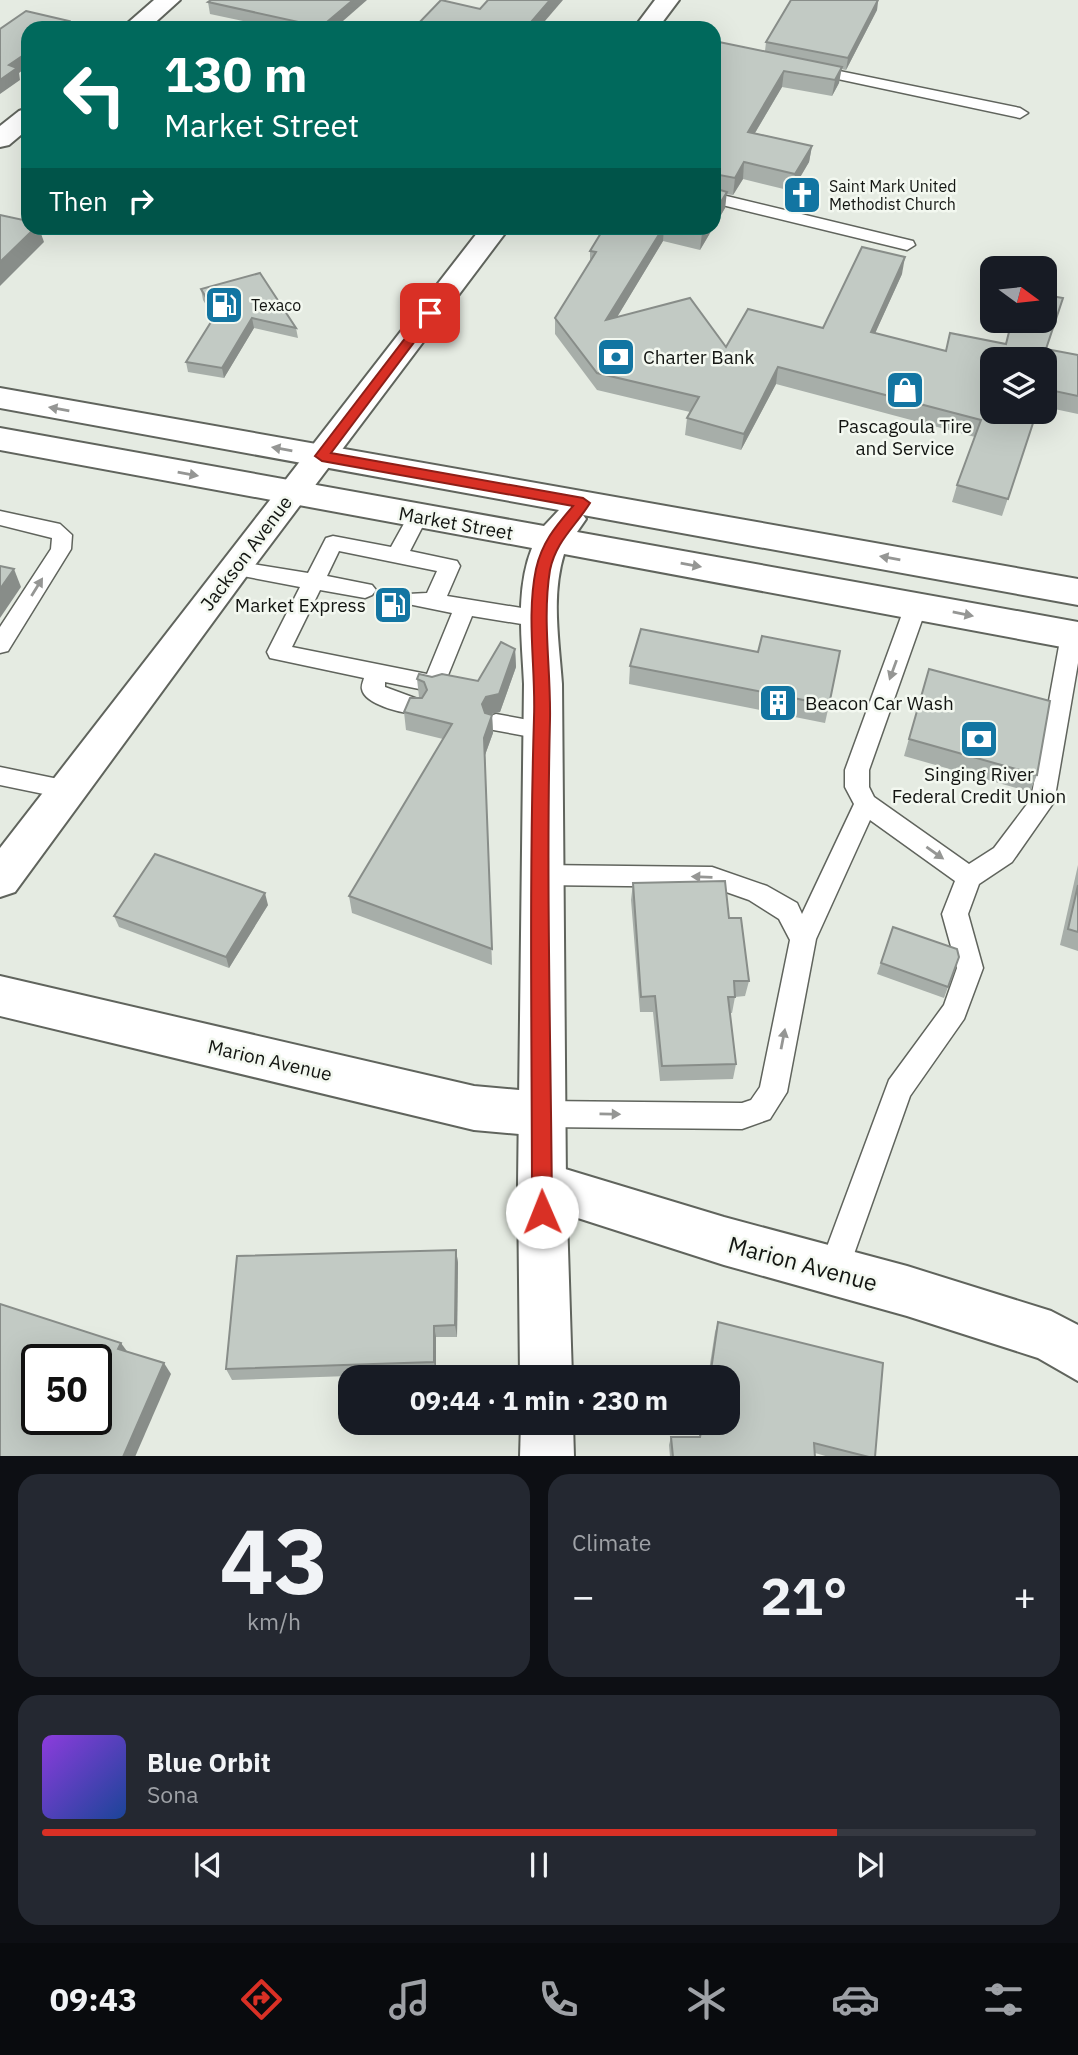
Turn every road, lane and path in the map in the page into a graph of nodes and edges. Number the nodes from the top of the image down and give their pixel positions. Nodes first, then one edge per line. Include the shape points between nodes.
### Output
1 (168, 0) edge
2 (667, 0) edge
3 (142, 21) edge
4 (651, 21) edge
5 (794, 66) edge
6 (1020, 113) dead end
7 (21, 122) edge
8 (0, 139) edge
9 (721, 200) edge
10 (490, 235) edge
11 (907, 245) dead end
12 (0, 398) edge
13 (0, 439) edge
14 (322, 456) junction
15 (291, 493) junction
16 (583, 503) junction
17 (418, 516) junction
18 (0, 518) edge
19 (552, 540) junction
20 (397, 555) junction
21 (234, 568) junction
22 (313, 581) junction
23 (365, 590) dead end
24 (1078, 592) edge
25 (916, 606) junction
26 (465, 607) junction
27 (540, 619) junction
28 (1075, 635) edge
29 (0, 645) edge
30 (376, 672) junction
31 (415, 707) edge
32 (496, 723) edge
33 (542, 730) junction
34 (0, 776) edge
35 (68, 790) junction
36 (866, 804) junction
37 (541, 875) junction
38 (969, 877) junction
39 (0, 880) edge
40 (803, 939) junction
41 (0, 996) edge
42 (542, 1114) junction
43 (542, 1185) junction
44 (834, 1271) junction
45 (1078, 1355) edge
46 (546, 1365) edge
47 (547, 1435) edge
48 (547, 1456) edge

1 - 3 main road
2 - 4 main road
5 - 6 lane
7 - 8 main road
9 - 11 lane
10 - 14 main road, Jackson Avenue
14 -> 12 main road
13 -> 15 main road, Market Street
14 - 15 main road, Jackson Avenue
14 - 16 main road
15 - 17 main road, Market Street
15 - 21 main road, Jackson Avenue
16 - 19 main road
24 -> 16 main road
17 - 19 main road, Market Street
17 - 20 lane
29 -> 18 lane via 61,549 62,536 53,529
19 -> 25 main road, Market Street
19 - 27 main road via 543,569
20 - 22 lane via 333,543
20 - 26 lane via 450,566 424,600
21 - 22 lane
21 - 35 main road, Jackson Avenue
22 - 23 lane
22 - 30 lane via 278,652
25 -> 28 main road, Market Street
25 -> 36 lane via 857,770 856,787
26 - 27 lane
26 - 30 lane via 434,684
27 - 33 main road
28 - 38 lane via 1042,802 1003,855
30 - 31 lane via 373,690
32 - 33 lane
33 - 37 main road
34 - 35 lane
35 - 39 main road, Jackson Avenue
36 -> 38 lane
36 - 40 lane
40 -> 37 lane via 788,911 712,877
37 - 42 main road
38 - 44 lane via 955,914 970,968 955,1011 899,1089
42 -> 40 lane via 742,1116 760,1110 773,1092
41 - 42 main road, Marion Avenue via 474,1108
42 - 43 main road
43 - 44 main road, Marion Avenue
43 - 46 main road
44 - 45 main road, Marion Avenue via 1051,1337
47 - 48 main road

